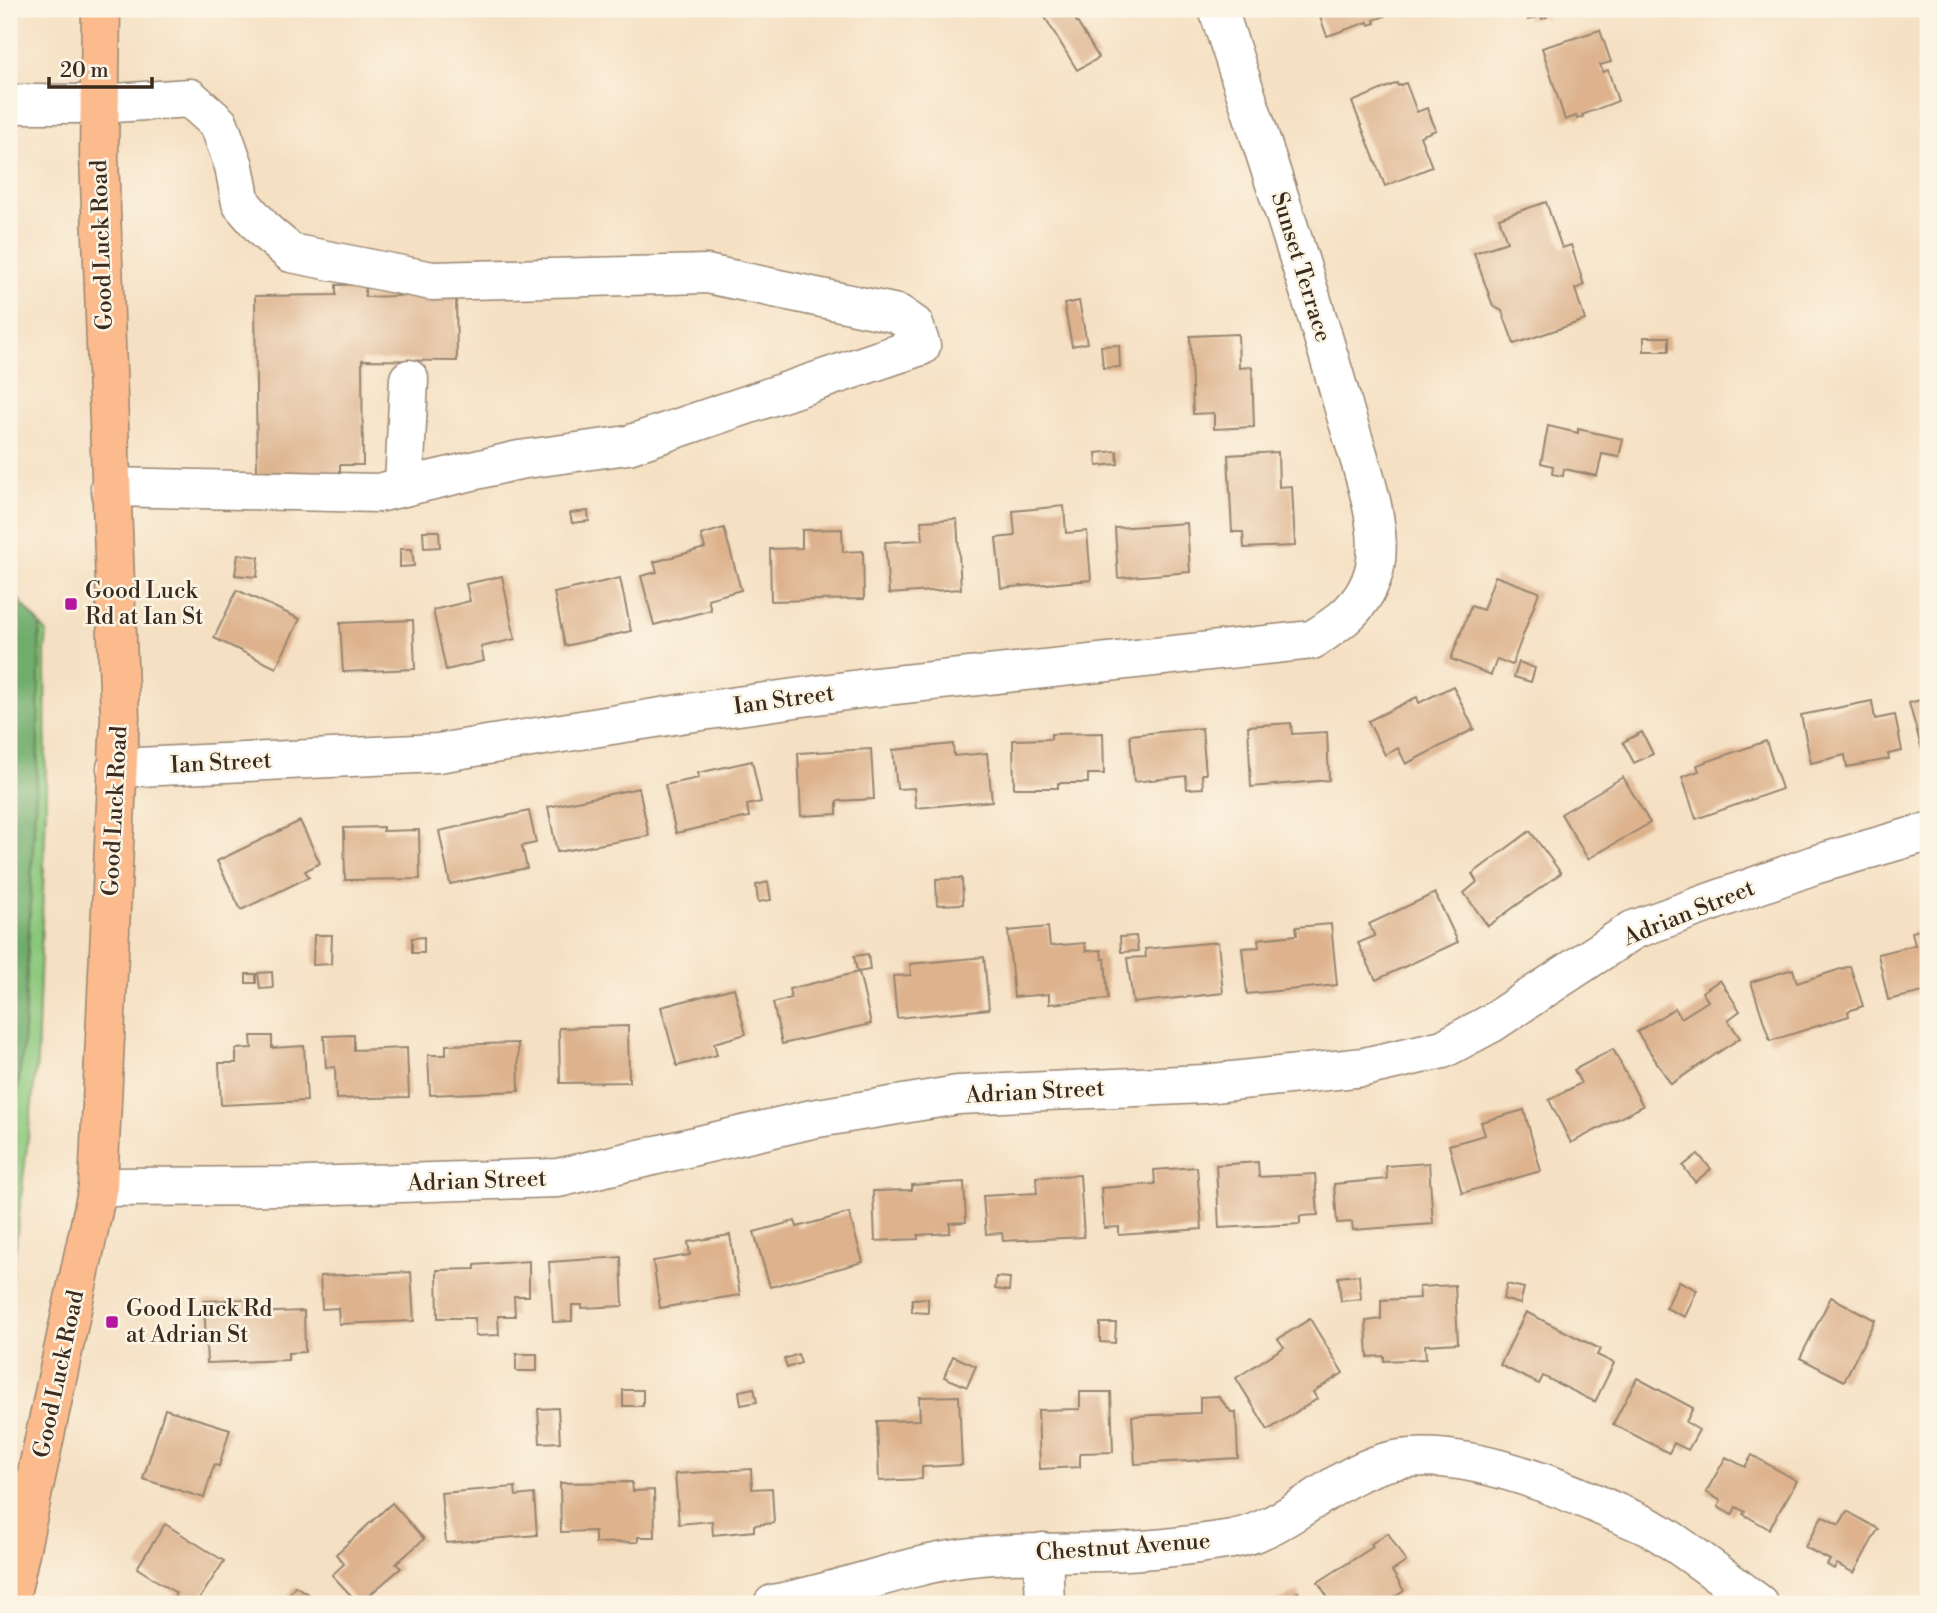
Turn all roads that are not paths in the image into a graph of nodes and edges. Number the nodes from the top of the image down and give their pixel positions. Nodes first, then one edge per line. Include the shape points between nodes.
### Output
1 (101, 9) edge
2 (1219, 9) edge
3 (9, 104) edge
4 (99, 104) junction
5 (409, 379) dead end
6 (110, 487) junction
7 (404, 487) junction
8 (1377, 526) joint
9 (116, 768) junction
10 (1928, 832) edge
11 (98, 1187) junction
12 (1043, 1552) junction
13 (16, 1601) edge
14 (773, 1604) edge
15 (1045, 1604) edge
16 (1759, 1604) edge

1 - 4 main road, Good Luck Road
2 - 8 street, Sunset Terrace via 1309,286
3 - 4 street
4 - 6 main road, Good Luck Road
4 - 7 street via 190,98 219,124 241,203 291,253 432,281 707,274 898,314 914,325 921,346 628,445 527,459
5 - 7 street
6 - 7 street via 377,494
6 - 9 main road, Good Luck Road via 120,717
8 - 9 street, Ian Street via 1374,570 1365,592 1351,612 1312,640 867,688 438,753
9 - 11 main road, Good Luck Road
10 - 11 street, Adrian Street via 1814,864 1633,930 1490,1024 1443,1049 1364,1067 1204,1084 958,1095 813,1119 558,1178
11 - 13 main road, Good Luck Road
12 - 14 street, Chestnut Avenue via 963,1558
12 - 15 street
12 - 16 street, Chestnut Avenue via 1150,1550 1237,1538 1289,1516 1383,1463 1437,1459 1539,1480 1597,1504 1658,1532

